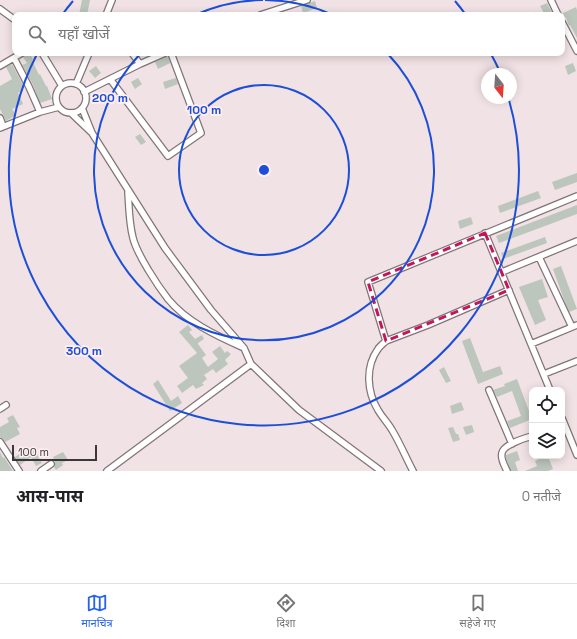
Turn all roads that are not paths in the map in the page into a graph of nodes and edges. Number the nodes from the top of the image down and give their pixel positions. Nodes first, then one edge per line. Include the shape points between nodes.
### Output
1 (112, 0) edge
2 (307, 0) edge
3 (551, 0) edge
4 (0, 9) edge
5 (107, 12) edge
6 (269, 12) edge
7 (557, 12) edge
8 (12, 18) edge
9 (565, 28) edge
10 (577, 51) edge
11 (17, 56) edge
12 (44, 56) edge
13 (88, 56) edge
14 (134, 56) edge
15 (158, 56) edge
16 (172, 56) edge
17 (14, 58) junction
18 (1, 64) edge
19 (140, 64) junction
20 (110, 79) junction
21 (76, 84) junction
22 (62, 86) junction
23 (84, 92) junction
24 (59, 107) junction
25 (82, 108) junction
26 (40, 112) junction
27 (71, 113) junction
28 (0, 118) edge
29 (2, 127) edge
30 (92, 133) junction
31 (128, 190) junction
32 (577, 196) edge
33 (486, 233) junction
34 (577, 241) edge
35 (539, 257) junction
36 (502, 272) junction
37 (509, 290) junction
38 (575, 326) edge
39 (386, 341) junction
40 (531, 344) junction
41 (244, 348) junction
42 (577, 361) edge
43 (252, 364) junction
44 (544, 374) junction
45 (549, 387) edge
46 (489, 390) dead end
47 (6, 404) dead end
48 (0, 409) edge
49 (564, 423) edge
50 (529, 437) edge
51 (0, 442) edge
52 (512, 444) junction
53 (577, 455) edge
54 (51, 464) dead end
55 (19, 471) edge
56 (41, 471) edge
57 (107, 471) edge
58 (381, 471) edge
59 (413, 471) edge
60 (507, 471) edge

1 - 5 street
2 - 6 street
3 - 7 street
4 - 8 street
9 - 10 street
11 - 17 street
12 - 22 street
13 - 21 street
14 - 19 street
15 - 19 street
16 - 20 street via 200,133 168,156
17 - 18 street
17 - 26 street
19 - 20 street
20 - 23 street
21 - 22 street
21 - 23 street
22 - 24 street via 56,97
23 - 25 street via 86,100
24 - 26 street
24 - 27 street
25 - 27 street
25 - 30 street
26 - 29 street
27 - 30 street
28 - 29 street
30 - 31 street
31 - 41 street via 165,248 211,310
31 - 41 street via 133,239 169,300 181,313 200,326
32 - 33 street
33 - 36 street
33 - 39 street via 368,282
34 - 35 street
35 - 36 street
35 - 38 street
36 - 37 street
37 - 39 street
37 - 40 street
38 - 40 street
39 - 59 street via 372,362 369,389 379,412 393,431
40 - 44 street
41 - 43 street
42 - 44 street
43 - 57 street
43 - 58 street via 299,410
44 - 45 street
46 - 52 street
47 - 48 street
49 - 53 street
50 - 52 street
51 - 55 street
52 - 60 street via 501,453
54 - 56 street

